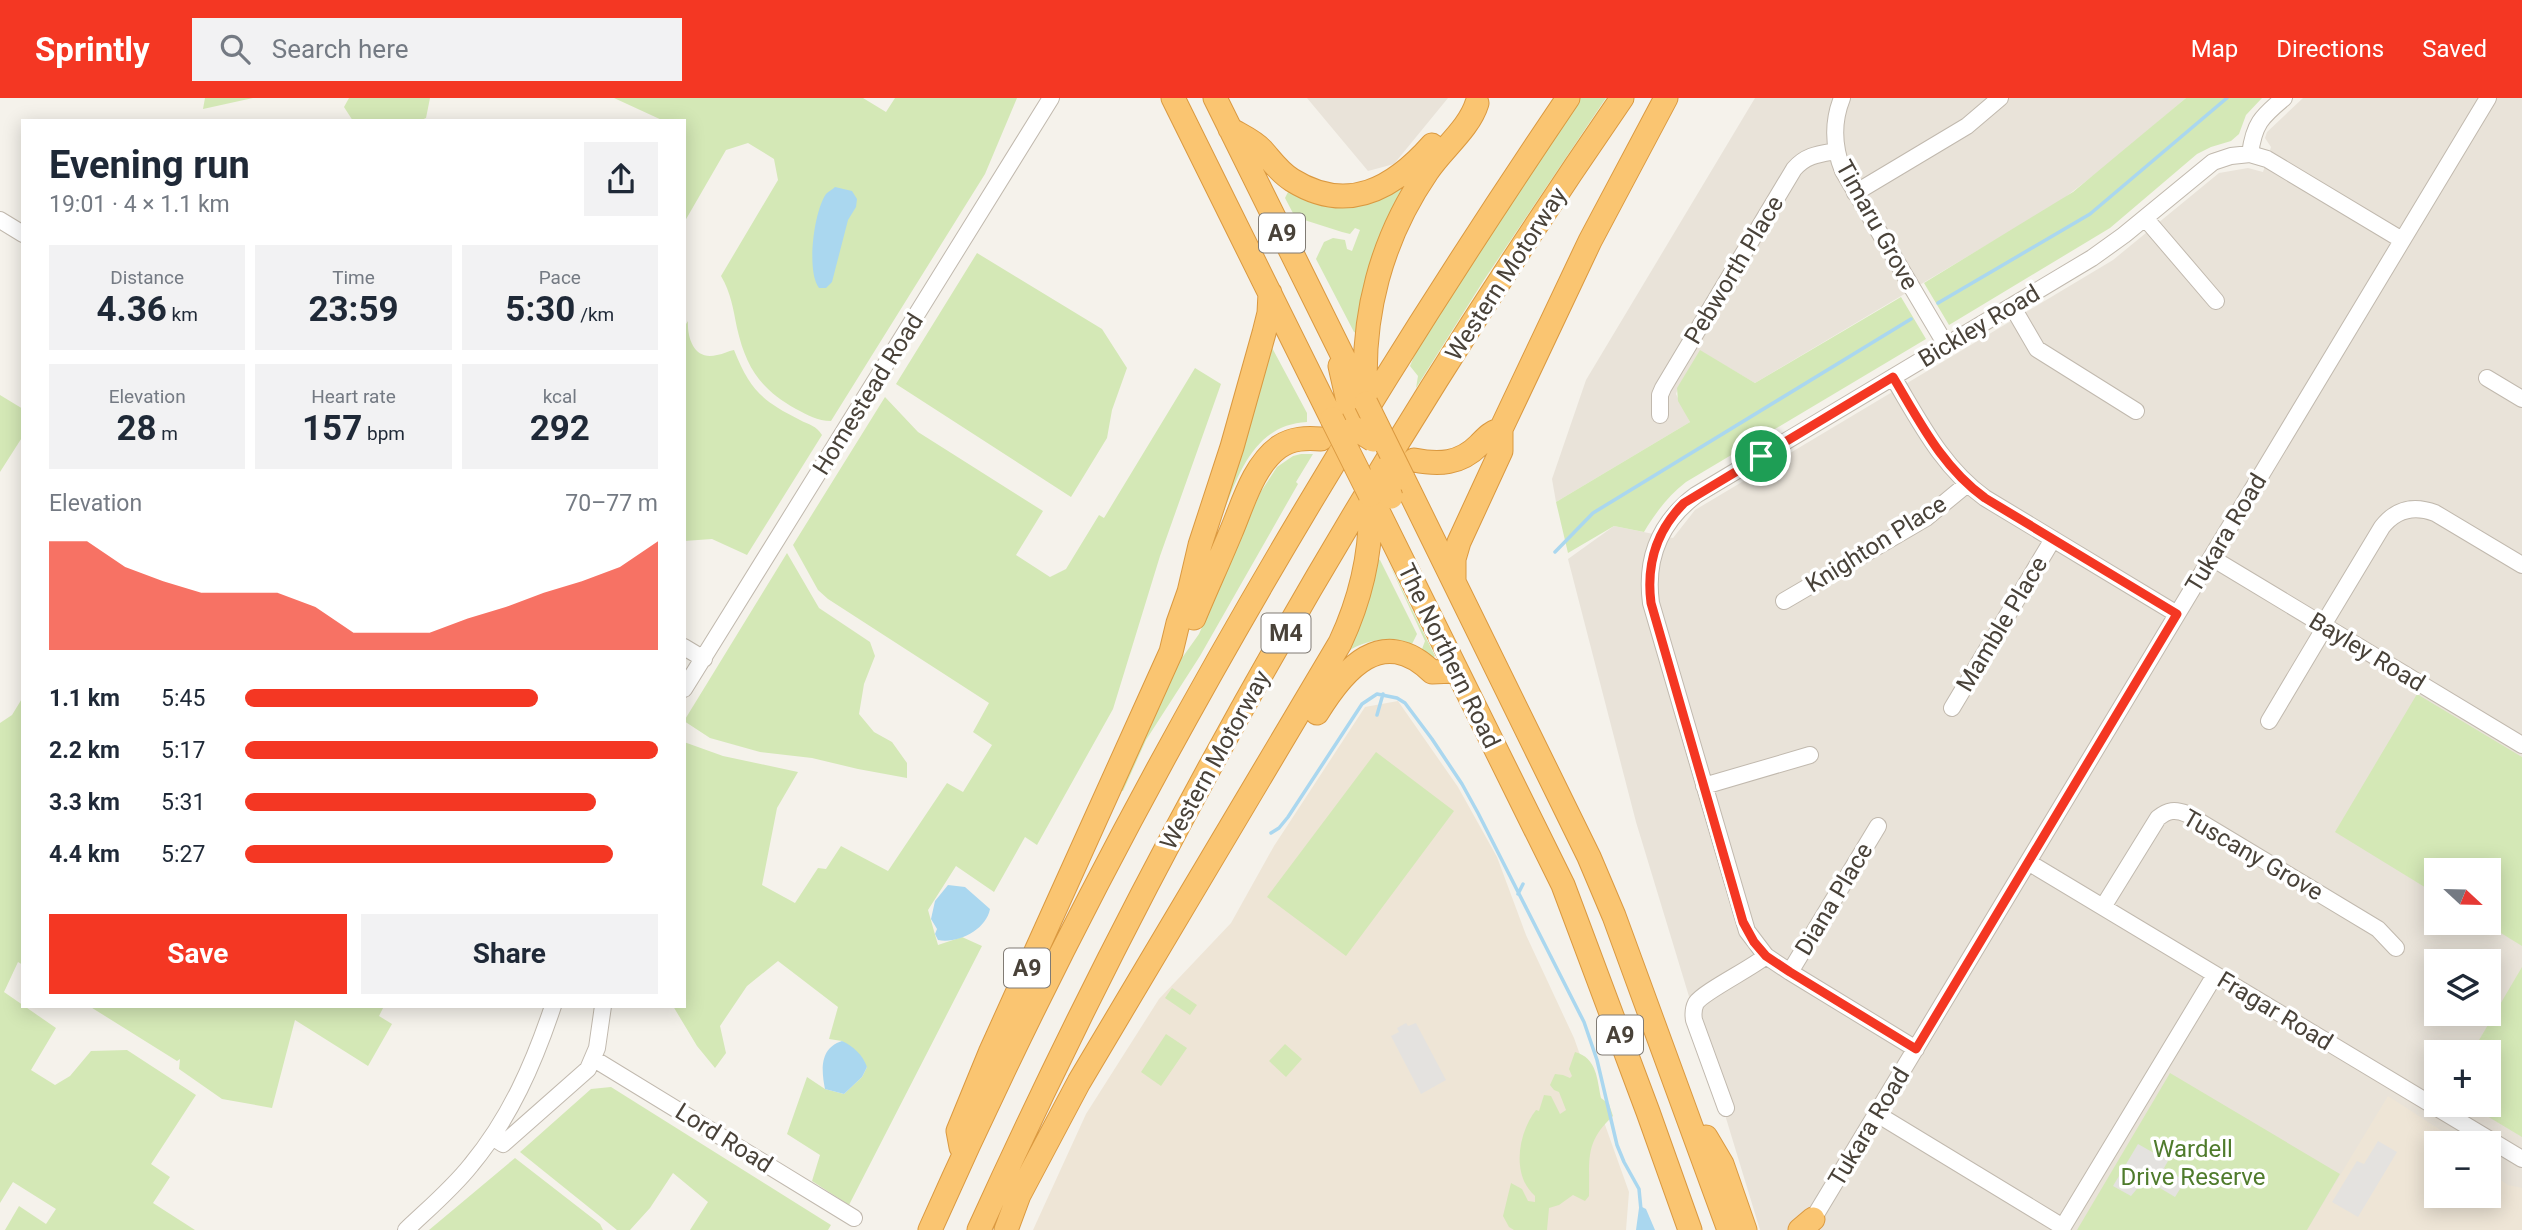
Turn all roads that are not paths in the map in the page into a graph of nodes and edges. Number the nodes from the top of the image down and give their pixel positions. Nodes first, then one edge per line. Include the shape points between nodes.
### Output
1 (1051, 98) edge
2 (1173, 98) edge
3 (1215, 98) edge
4 (1568, 98) edge
5 (1622, 98) edge
6 (1666, 98) edge
7 (1842, 98) edge
8 (2000, 98) edge
9 (2284, 98) edge
10 (2488, 98) edge
11 (1479, 100) edge
12 (1230, 129) junction
13 (1836, 150) junction
14 (2250, 154) junction
15 (1855, 193) junction
16 (2145, 218) junction
17 (0, 220) edge
18 (21, 233) edge
19 (2402, 240) junction
20 (1270, 293) junction
21 (2216, 301) dead end
22 (2012, 306) junction
23 (1945, 345) junction
24 (1893, 377) junction
25 (2487, 378) dead end
26 (2522, 399) edge
27 (1346, 402) junction
28 (2136, 411) dead end
29 (1660, 415) dead end
30 (1502, 429) junction
31 (1379, 474) junction
32 (1966, 485) junction
33 (2053, 539) junction
34 (2212, 558) junction
35 (2522, 565) edge
36 (1454, 580) junction
37 (1784, 601) dead end
38 (2177, 614) junction
39 (2324, 626) junction
40 (686, 648) edge
41 (1171, 652) junction
42 (704, 659) junction
43 (1455, 671) junction
44 (686, 686) edge
45 (1952, 708) dead end
46 (2269, 721) dead end
47 (2522, 745) edge
48 (1810, 755) dead end
49 (1704, 786) junction
50 (1878, 826) dead end
51 (2028, 862) junction
52 (2103, 907) junction
53 (2396, 948) dead end
54 (1766, 956) junction
55 (1790, 972) junction
56 (2215, 975) junction
57 (552, 1008) edge
58 (603, 1008) edge
59 (1916, 1049) junction
60 (594, 1059) junction
61 (1680, 1096) junction
62 (1726, 1108) dead end
63 (1877, 1114) junction
64 (492, 1137) junction
65 (963, 1155) junction
66 (2522, 1159) edge
67 (854, 1218) dead end
68 (1010, 1222) edge
69 (1806, 1227) edge
70 (2062, 1228) edge
71 (406, 1230) edge
72 (930, 1230) edge
73 (979, 1230) edge
74 (1690, 1230) edge
75 (1716, 1230) edge
76 (1729, 1230) edge
77 (1745, 1230) edge

1 - 42 street, Homestead Road
2 - 20 highway, The Northern Road / A9
3 - 12 highway, The Northern Road / A9
4 - 65 highway, Western Motorway / M4 via 1440,293 1259,589 1126,829
5 - 73 highway, Western Motorway / M4 via 1495,289 1292,622 1114,948
6 - 30 highway via 1586,251
7 - 13 street, Timaru Grove via 1836,117
8 - 15 street via 1967,126
9 - 14 street via 2259,121
10 - 19 street, Tukara Road
11 - 12 highway via 1465,108 1391,183 1350,196 1309,189 1290,179 1261,149
11 - 27 highway via 1397,222 1382,261 1366,342
12 - 27 highway, The Northern Road / A9 via 1335,342
13 - 15 street, Timaru Grove
13 - 29 street, Pebworth Place via 1808,157 1794,169 1663,388
14 - 16 street, Bickley Road via 2222,158 2206,166
14 - 19 street via 2274,163
15 - 23 street, Timaru Grove
16 - 21 street
16 - 22 street, Bickley Road via 2092,258
17 - 18 street
19 - 34 street, Tukara Road
20 - 27 highway, The Northern Road / A9 via 1308,371
20 - 41 highway, A9 via 1265,333
22 - 23 street, Bickley Road
22 - 28 street via 2037,349
23 - 24 street, Bickley Road
24 - 32 street via 1941,456
24 - 49 street, Bickley Road via 1696,495 1676,511 1658,540 1650,574 1651,603
25 - 26 street
27 - 31 highway, The Northern Road / A9, bridge
27 - 31 highway, The Northern Road / A9, bridge
27 - 41 highway via 1264,461 1190,628
30 - 31 highway via 1487,434 1477,447 1453,461
30 - 36 highway via 1501,451 1459,542
31 - 36 highway, The Northern Road / A9 via 1426,525
31 - 43 highway, The Northern Road / A9 via 1393,541
31 - 68 highway via 1362,585 1340,643 1079,1082 1019,1195
32 - 33 street
32 - 37 street, Knighton Place via 1916,524
33 - 38 street
33 - 45 street, Mamble Place
34 - 38 street, Tukara Road
34 - 39 street, Bayley Road
35 - 39 street via 2414,502 2382,527
36 - 61 highway, The Northern Road / A9 via 1615,916
38 - 51 street, Tukara Road
39 - 46 street
39 - 47 street, Bayley Road
40 - 42 street
41 - 65 highway, A9 via 965,1113 958,1131
42 - 44 street, Homestead Road
43 - 68 highway via 1432,672 1413,656 1390,652 1362,658 1343,675
43 - 74 highway, The Northern Road / A9 via 1563,885
48 - 49 street
49 - 54 street, Bickley Road via 1743,922
50 - 55 street, Diana Place
51 - 52 street, Fragar Road
51 - 59 street, Tukara Road
52 - 53 street, Tuscany Grove via 2158,817 2177,810 2378,929
52 - 56 street, Fragar Road
54 - 55 street, Bickley Road
54 - 62 street via 1701,998 1694,1008 1694,1020
55 - 59 street, Bickley Road
56 - 66 street, Fragar Road
56 - 70 street
57 - 64 street via 522,1086
58 - 60 street
59 - 63 street, Tukara Road
60 - 64 street via 579,1078 503,1144
60 - 67 street, Lord Road
61 - 75 highway via 1693,1162
61 - 76 highway, The Northern Road / A9
61 - 77 highway via 1722,1164
63 - 69 street, Tukara Road
63 - 70 street
64 - 71 street via 448,1191
65 - 72 highway, Western Motorway / M4

